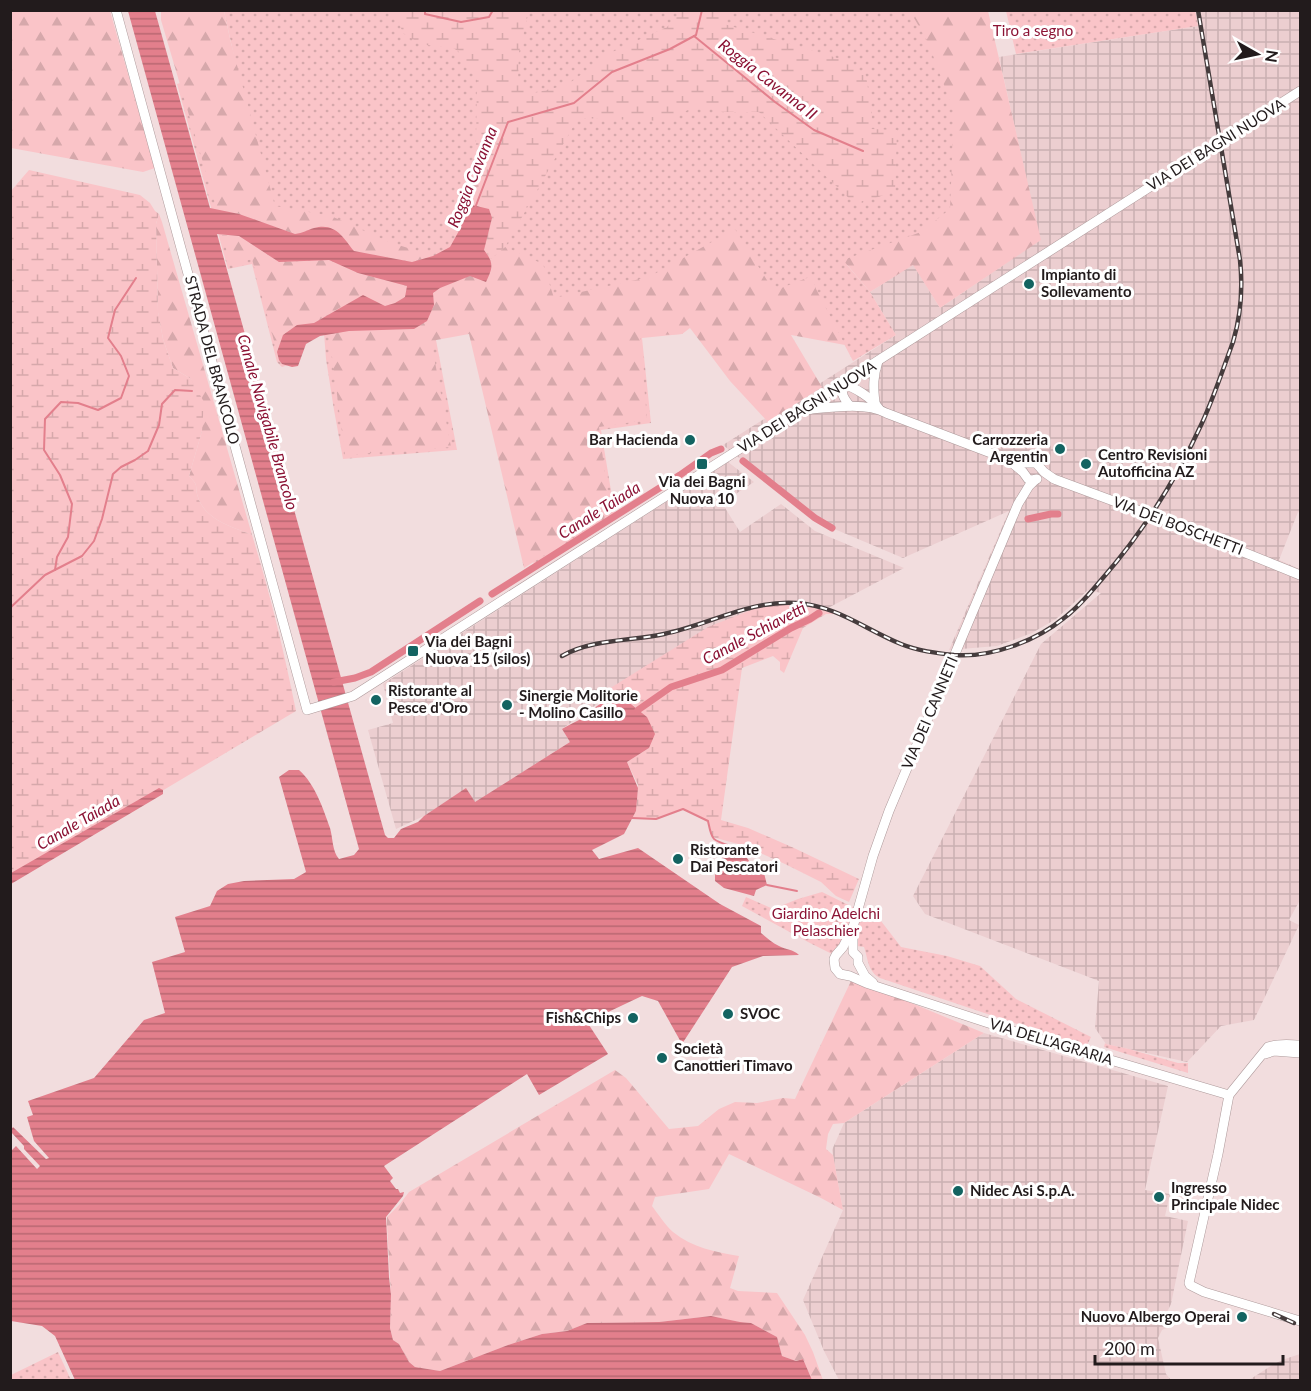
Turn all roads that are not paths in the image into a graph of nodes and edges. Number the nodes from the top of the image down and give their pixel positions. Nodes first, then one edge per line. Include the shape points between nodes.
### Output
1 (116, 10) edge
2 (1300, 91) edge
3 (878, 361) junction
4 (842, 384) junction
5 (877, 405) junction
6 (850, 406) junction
7 (801, 411) junction
8 (1032, 473) junction
9 (1300, 575) edge
10 (307, 710) joint
11 (853, 927) junction
12 (840, 951) junction
13 (856, 957) junction
14 (850, 976) junction
15 (874, 985) junction
16 (1300, 1045) edge
17 (1300, 1053) edge
18 (1263, 1054) junction
19 (1229, 1095) junction
20 (1300, 1322) edge

1 - 10 street, STRADA DEL BRANCOLO
2 - 3 street, VIA DEI BAGNI NUOVA
3 - 4 street, VIA DEI BAGNI NUOVA
3 - 5 street via 873,385
4 - 5 street, VIA DEI BOSCHETTI
4 - 6 street via 843,397
4 - 7 street, VIA DEI BAGNI NUOVA
5 - 6 street, VIA DEI BOSCHETTI
5 - 8 street, VIA DEI BOSCHETTI via 886,413 1007,459
6 - 7 street, VIA DEI BOSCHETTI
7 - 10 street, VIA DEI BAGNI NUOVA via 352,696
8 - 9 street, VIA DEI BOSCHETTI
8 - 11 street, VIA DEI CANNETI via 889,811
11 - 12 street, VIA DEI CANNETI
11 - 13 street, VIA DEI CANNETI
12 - 13 street via 847,950
12 - 14 street via 834,959 835,968
13 - 14 street via 856,972
13 - 15 street
14 - 15 street, VIA DELL'AGRARIA
15 - 19 street, VIA DELL'AGRARIA
16 - 18 street via 1273,1045
17 - 18 street
18 - 19 street
19 - 20 street via 1189,1283 1204,1292

